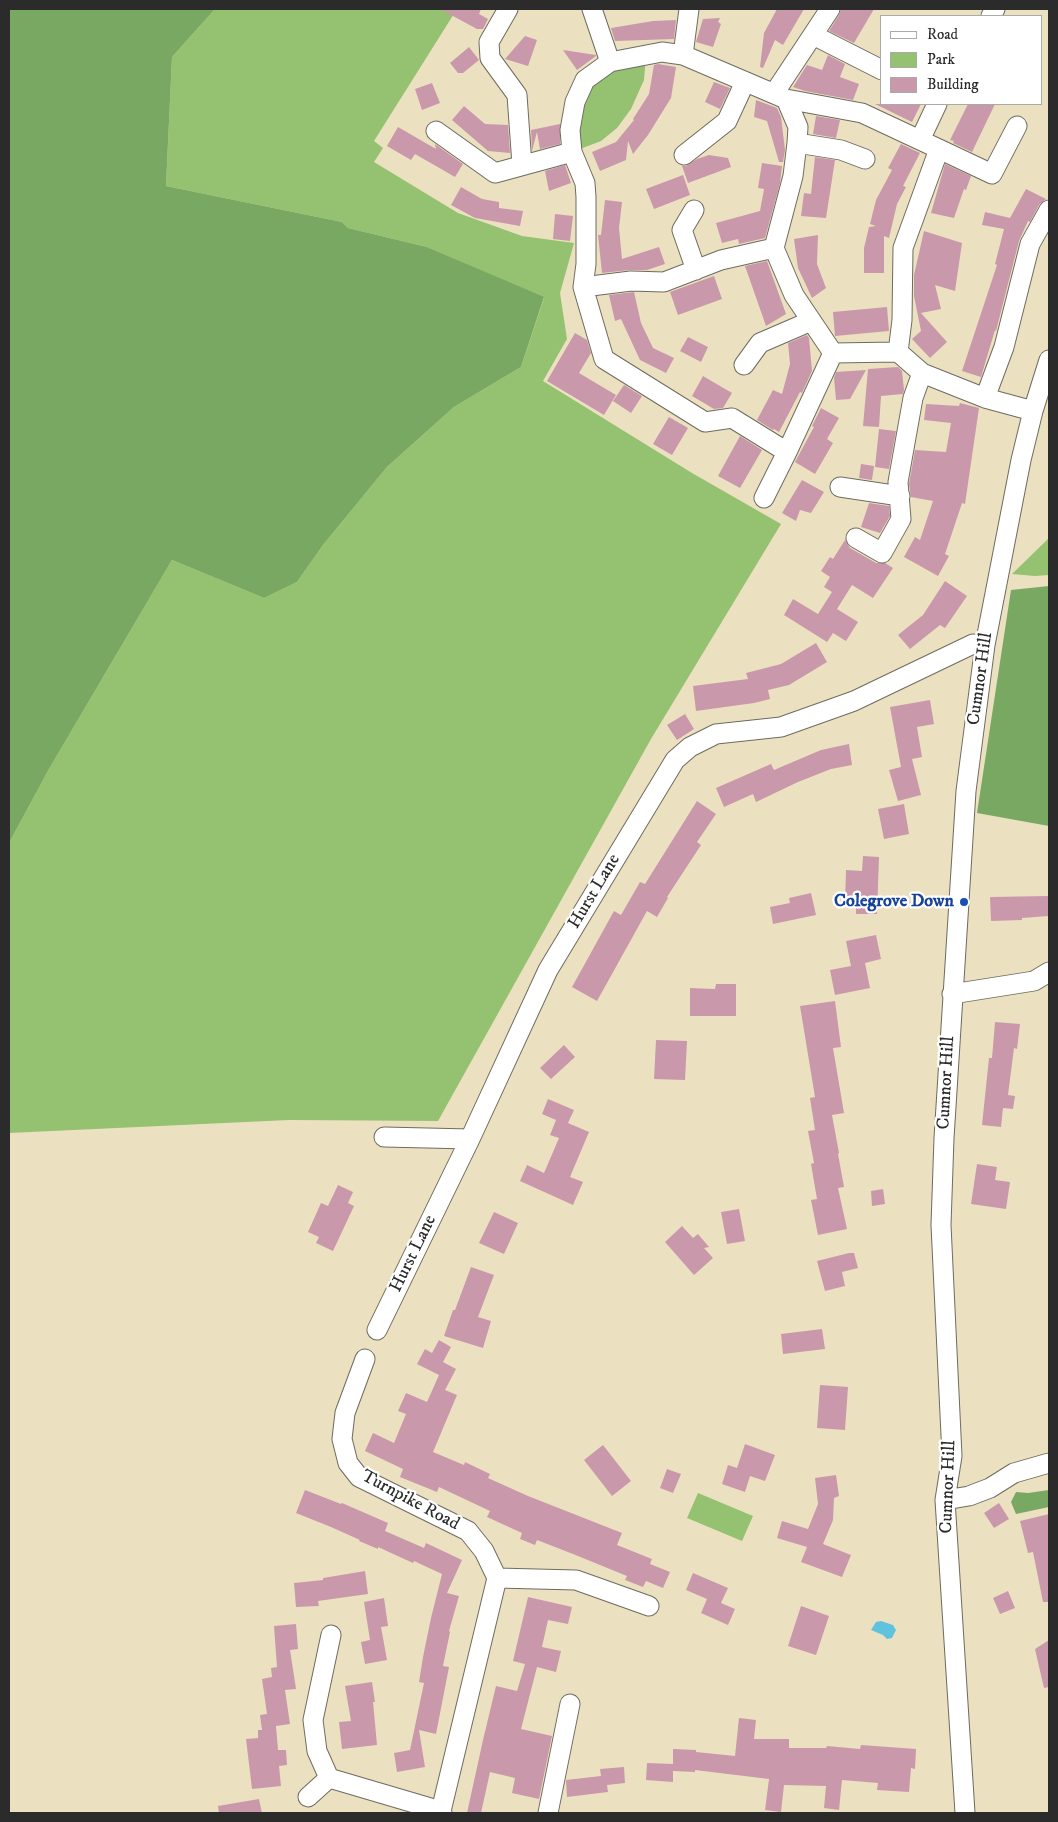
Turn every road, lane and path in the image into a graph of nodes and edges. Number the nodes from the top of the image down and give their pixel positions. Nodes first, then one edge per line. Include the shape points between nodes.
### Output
1 (508, 9) edge
2 (592, 9) edge
3 (688, 9) edge
4 (830, 9) edge
5 (813, 35) junction
6 (683, 55) junction
7 (610, 62) junction
8 (880, 69) edge
9 (745, 82) junction
10 (780, 96) junction
11 (937, 105) edge
12 (1017, 126) dead end
13 (436, 131) dead end
14 (920, 140) junction
15 (797, 143) junction
16 (939, 149) junction
17 (572, 152) junction
18 (684, 155) dead end
19 (865, 160) dead end
20 (522, 165) junction
21 (694, 210) dead end
22 (1049, 210) edge
23 (774, 248) junction
24 (696, 270) junction
25 (582, 287) junction
26 (811, 321) junction
27 (898, 352) junction
28 (834, 353) junction
29 (1049, 360) edge
30 (744, 365) dead end
31 (922, 373) junction
32 (985, 398) junction
33 (1033, 411) junction
34 (787, 452) junction
35 (840, 487) dead end
36 (900, 496) junction
37 (764, 498) dead end
38 (856, 538) dead end
39 (985, 645) junction
40 (1049, 972) edge
41 (952, 994) junction
42 (384, 1137) dead end
43 (470, 1139) junction
44 (377, 1330) dead end
45 (365, 1360) dead end
46 (1049, 1463) edge
47 (946, 1500) junction
48 (497, 1578) junction
49 (649, 1606) dead end
50 (331, 1635) dead end
51 (570, 1704) dead end
52 (329, 1778) junction
53 (308, 1797) dead end
54 (441, 1812) edge
55 (548, 1813) edge
56 (964, 1813) edge

1 - 20 street via 489,42 490,58 516,94
2 - 7 street
3 - 6 street
4 - 5 street
5 - 8 street
5 - 10 street
6 - 7 street via 662,52
6 - 9 street
7 - 17 street via 585,80 575,102 570,130
9 - 10 street
9 - 18 street via 727,121
10 - 14 street via 862,114
10 - 15 street via 798,127
11 - 14 street
12 - 16 street via 992,174
13 - 20 street via 495,173
14 - 16 street
15 - 19 street via 841,150
15 - 23 street via 793,176
16 - 27 street via 903,248
17 - 20 street
17 - 25 street via 585,184 586,264
21 - 24 street via 682,230
22 - 32 street via 1030,244 1004,347
23 - 24 street via 721,260
23 - 26 street via 794,296
24 - 25 street via 664,282 631,281
25 - 34 street via 604,359 705,422 732,418
26 - 28 street
26 - 30 street via 760,343
27 - 28 street
27 - 31 street
28 - 34 street
29 - 33 street, Cumnor Hill
31 - 32 street
31 - 36 street via 913,398 901,463
32 - 33 street
33 - 39 street, Cumnor Hill
34 - 37 street
35 - 36 street
36 - 38 street via 901,520 882,553
39 - 41 street, Cumnor Hill via 966,792
39 - 43 street, Hurst Lane via 973,644 854,701 781,727 716,734 690,746 675,760 548,970
40 - 41 street via 1034,982
41 - 47 street, Cumnor Hill via 941,1225 952,1456
42 - 43 street
43 - 44 street, Hurst Lane
45 - 48 street, Turnpike Road via 345,1413 342,1438 348,1462 359,1477 468,1532 484,1551
46 - 47 street via 1014,1473 983,1491
47 - 56 street, Cumnor Hill
48 - 49 street via 576,1580
48 - 54 street
50 - 52 street via 312,1720 317,1750
51 - 55 street
52 - 53 street
52 - 54 street

